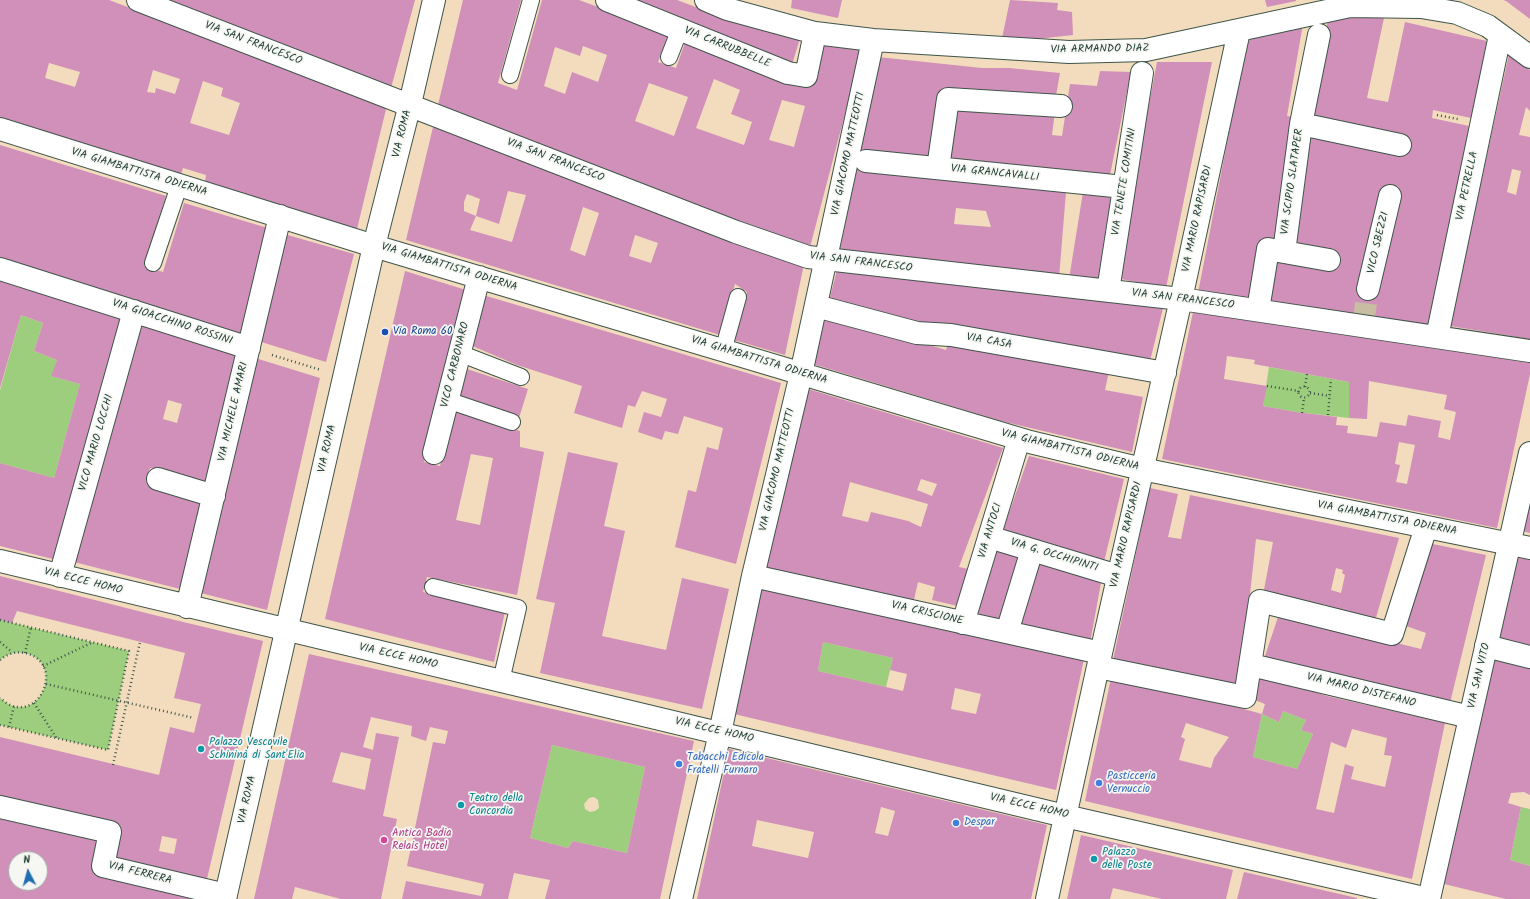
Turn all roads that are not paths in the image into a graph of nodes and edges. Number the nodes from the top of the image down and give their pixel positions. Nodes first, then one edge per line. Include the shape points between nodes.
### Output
1 (138, 0) edge
2 (434, 0) edge
3 (531, 0) edge
4 (607, 0) edge
5 (706, 0) edge
6 (680, 29) junction
7 (1239, 31) junction
8 (815, 33) junction
9 (1319, 35) dead end
10 (1500, 35) junction
11 (873, 40) junction
12 (669, 57) dead end
13 (1530, 57) edge
14 (510, 74) dead end
15 (1142, 74) dead end
16 (410, 104) junction
17 (1061, 106) dead end
18 (1301, 124) junction
19 (0, 129) edge
20 (1400, 145) dead end
21 (866, 161) dead end
22 (938, 168) junction
23 (179, 186) junction
24 (1124, 187) junction
25 (1390, 196) dead end
26 (280, 216) junction
27 (374, 246) junction
28 (1284, 252) junction
29 (826, 259) junction
30 (1329, 260) dead end
31 (153, 264) dead end
32 (0, 269) edge
33 (478, 277) junction
34 (1368, 289) tunnel mouth
35 (1108, 291) junction
36 (738, 297) dead end
37 (1181, 299) junction
38 (816, 306) junction
39 (1258, 310) junction
40 (134, 311) junction
41 (1436, 337) junction
42 (249, 348) junction
43 (723, 351) junction
44 (1530, 351) edge
45 (459, 353) junction
46 (1165, 372) junction
47 (800, 374) junction
48 (521, 377) dead end
49 (447, 400) junction
50 (512, 422) dead end
51 (1019, 439) junction
52 (1530, 452) edge
53 (434, 453) dead end
54 (1142, 470) junction
55 (158, 479) dead end
56 (214, 496) junction
57 (1426, 527) junction
58 (990, 537) junction
59 (1520, 546) edge
60 (1032, 550) junction
61 (0, 562) edge
62 (60, 576) junction
63 (753, 576) junction
64 (1118, 576) junction
65 (433, 587) dead end
66 (187, 607) junction
67 (963, 622) junction
68 (286, 630) junction
69 (1007, 632) junction
70 (1486, 646) junction
71 (1530, 657) edge
72 (1099, 660) junction
73 (1251, 665) junction
74 (501, 681) junction
75 (1470, 718) junction
76 (720, 733) junction
77 (0, 807) edge
78 (1065, 816) junction
79 (225, 897) edge
80 (681, 899) edge
81 (1047, 899) edge
82 (1429, 899) edge

1 - 16 street, VIA SAN FRANCESCO
2 - 16 street, VIA ROMA
3 - 14 lane
4 - 6 street, VIA CARRUBBELLE
5 - 8 street, VIA ARMANDO DIAZ via 727,9
6 - 8 street, VIA CARRUBBELLE via 788,73 806,76
6 - 12 lane
7 - 10 street, VIA ARMANDO DIAZ via 1350,6 1421,7 1458,13 1488,26
7 - 11 street, VIA ARMANDO DIAZ via 1146,50 1100,52
7 - 37 street, VIA MARIO RAPISARDI
8 - 11 street, VIA ARMANDO DIAZ
9 - 18 street, VIA SCIPIO SLATAPER
10 - 13 street, VIA ARMANDO DIAZ
10 - 41 street, VIA PETRELLA
11 - 29 street, VIA GIACOMO MATTEOTTI
15 - 24 street, VIA TENETE COMITINI
16 - 27 street, VIA ROMA
16 - 29 street, VIA SAN FRANCESCO via 736,232 808,257
17 - 22 street via 948,99
18 - 20 street
18 - 28 street, VIA SCIPIO SLATAPER
19 - 23 street, VIA GIAMBATTISTA ODIERNA
21 - 22 street, VIA GRANCAVALLI
22 - 24 street, VIA GRANCAVALLI
23 - 26 street, VIA GIAMBATTISTA ODIERNA
23 - 31 lane
24 - 35 street, VIA TENETE COMITINI
25 - 34 street, VICO SBEZZI
26 - 27 street, VIA GIAMBATTISTA ODIERNA
26 - 42 street, VIA MICHELE AMARI
27 - 33 street, VIA GIAMBATTISTA ODIERNA
27 - 68 street, VIA ROMA
28 - 30 street
28 - 39 street via 1268,250
29 - 35 street, VIA SAN FRANCESCO
29 - 38 street, VIA GIACOMO MATTEOTTI
32 - 40 street, VIA GIOACCHINO ROSSINI
33 - 43 street, VIA GIAMBATTISTA ODIERNA
33 - 45 street, VICO CARBONARO
35 - 37 street, VIA SAN FRANCESCO
36 - 43 lane
37 - 39 street, VIA SAN FRANCESCO
37 - 46 street, VIA MARIO RAPISARDI
38 - 46 street, VIA CASA via 917,333 951,335
38 - 47 street, VIA GIACOMO MATTEOTTI
39 - 41 street, VIA SAN FRANCESCO
40 - 42 street, VIA GIOACCHINO ROSSINI
40 - 62 street, VICO MARIO LOCCHI
41 - 44 street, VIA SAN FRANCESCO
42 - 56 street, VIA MICHELE AMARI
43 - 47 street, VIA GIAMBATTISTA ODIERNA
45 - 48 lane
45 - 49 street, VICO CARBONARO
46 - 54 street, VIA MARIO RAPISARDI
47 - 51 street, VIA GIAMBATTISTA ODIERNA
47 - 63 street, VIA GIACOMO MATTEOTTI
49 - 50 lane
49 - 53 street, VICO CARBONARO
51 - 54 street, VIA GIAMBATTISTA ODIERNA
51 - 58 street, VIA ANTOCI
52 - 59 street, VIA SAN VITO
54 - 57 street, VIA GIAMBATTISTA ODIERNA
54 - 64 street, VIA MARIO RAPISARDI
55 - 56 street
56 - 66 street, VIA MICHELE AMARI
57 - 59 street, VIA GIAMBATTISTA ODIERNA
57 - 73 street via 1392,634 1260,601
58 - 60 street, VIA G. OCCHIPINTI
58 - 67 street, VIA ANTOCI
59 - 70 street, VIA SAN VITO
60 - 64 street, VIA G. OCCHIPINTI
60 - 69 street
61 - 62 street, VIA ECCE HOMO
62 - 66 street, VIA ECCE HOMO
63 - 67 street, VIA CRISCIONE
63 - 76 street, VIA GIACOMO MATTEOTTI
64 - 72 street, VIA MARIO RAPISARDI
65 - 74 lane via 518,608
66 - 68 street, VIA ECCE HOMO
67 - 69 street, VIA CRISCIONE
68 - 74 street, VIA ECCE HOMO
68 - 79 street, VIA ROMA
69 - 72 street, VIA CRISCIONE
70 - 71 street
70 - 75 street, VIA SAN VITO
72 - 73 street, VIA CRISCIONE via 1245,697
72 - 78 street, VIA MARIO RAPISARDI
73 - 75 street, VIA MARIO DISTEFANO
74 - 76 street, VIA ECCE HOMO
75 - 82 street, VIA SAN VITO
76 - 78 street, VIA ECCE HOMO
76 - 80 street, VIA GIACOMO MATTEOTTI
77 - 79 street, VIA FERRERA via 110,832 103,866
78 - 81 street, VIA MARIO RAPISARDI
78 - 82 street, VIA ECCE HOMO

